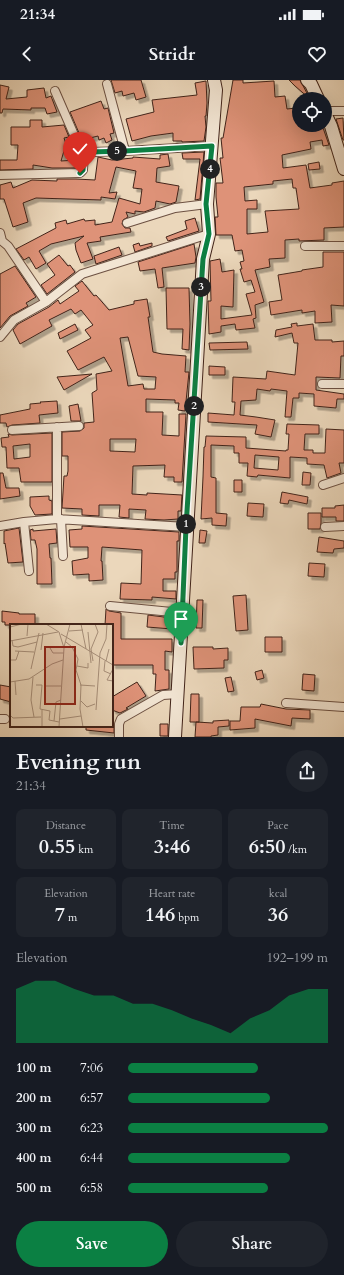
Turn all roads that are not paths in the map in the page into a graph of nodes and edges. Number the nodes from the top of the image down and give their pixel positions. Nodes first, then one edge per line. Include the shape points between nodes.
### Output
1 (307, 80) edge
2 (217, 83) edge
3 (107, 84) dead end
4 (55, 91) dead end
5 (315, 92) edge
6 (344, 111) edge
7 (332, 112) edge
8 (332, 129) edge
9 (212, 146) junction
10 (84, 149) junction
11 (125, 151) junction
12 (344, 169) edge
13 (0, 175) edge
14 (206, 204) junction
15 (127, 223) dead end
16 (0, 233) edge
17 (209, 234) junction
18 (1, 242) edge
19 (305, 246) dead end
20 (344, 246) edge
21 (46, 302) junction
22 (0, 337) edge
23 (322, 384) dead end
24 (344, 384) edge
25 (79, 426) dead end
26 (57, 427) junction
27 (12, 430) dead end
28 (344, 478) edge
29 (323, 485) dead end
30 (59, 519) junction
31 (24, 522) junction
32 (0, 526) edge
33 (344, 526) edge
34 (186, 527) junction
35 (325, 527) dead end
36 (63, 556) dead end
37 (30, 571) dead end
38 (110, 606) dead end
39 (182, 612) junction
40 (178, 694) junction
41 (286, 703) dead end
42 (344, 707) edge
43 (119, 737) edge
44 (175, 737) edge

1 - 5 main road
2 - 9 main road
3 - 11 street
4 - 10 street via 78,144
6 - 7 street
8 - 12 main road
9 - 11 street
9 - 14 main road
10 - 11 street via 91,152
10 - 13 street via 83,170 80,173
14 - 15 street via 175,208
14 - 17 main road
16 - 18 street
17 - 21 street via 82,274
17 - 34 main road via 203,259
18 - 21 street via 8,246
19 - 20 street
21 - 22 street via 14,320
23 - 24 street
25 - 26 street
26 - 27 street
26 - 30 street
28 - 29 street
30 - 31 street
30 - 34 street
30 - 36 street
31 - 32 street
31 - 37 street
33 - 35 street
34 - 39 main road
38 - 39 street
39 - 40 main road via 176,670
40 - 43 street via 163,695 121,719
40 - 44 main road
41 - 42 street

